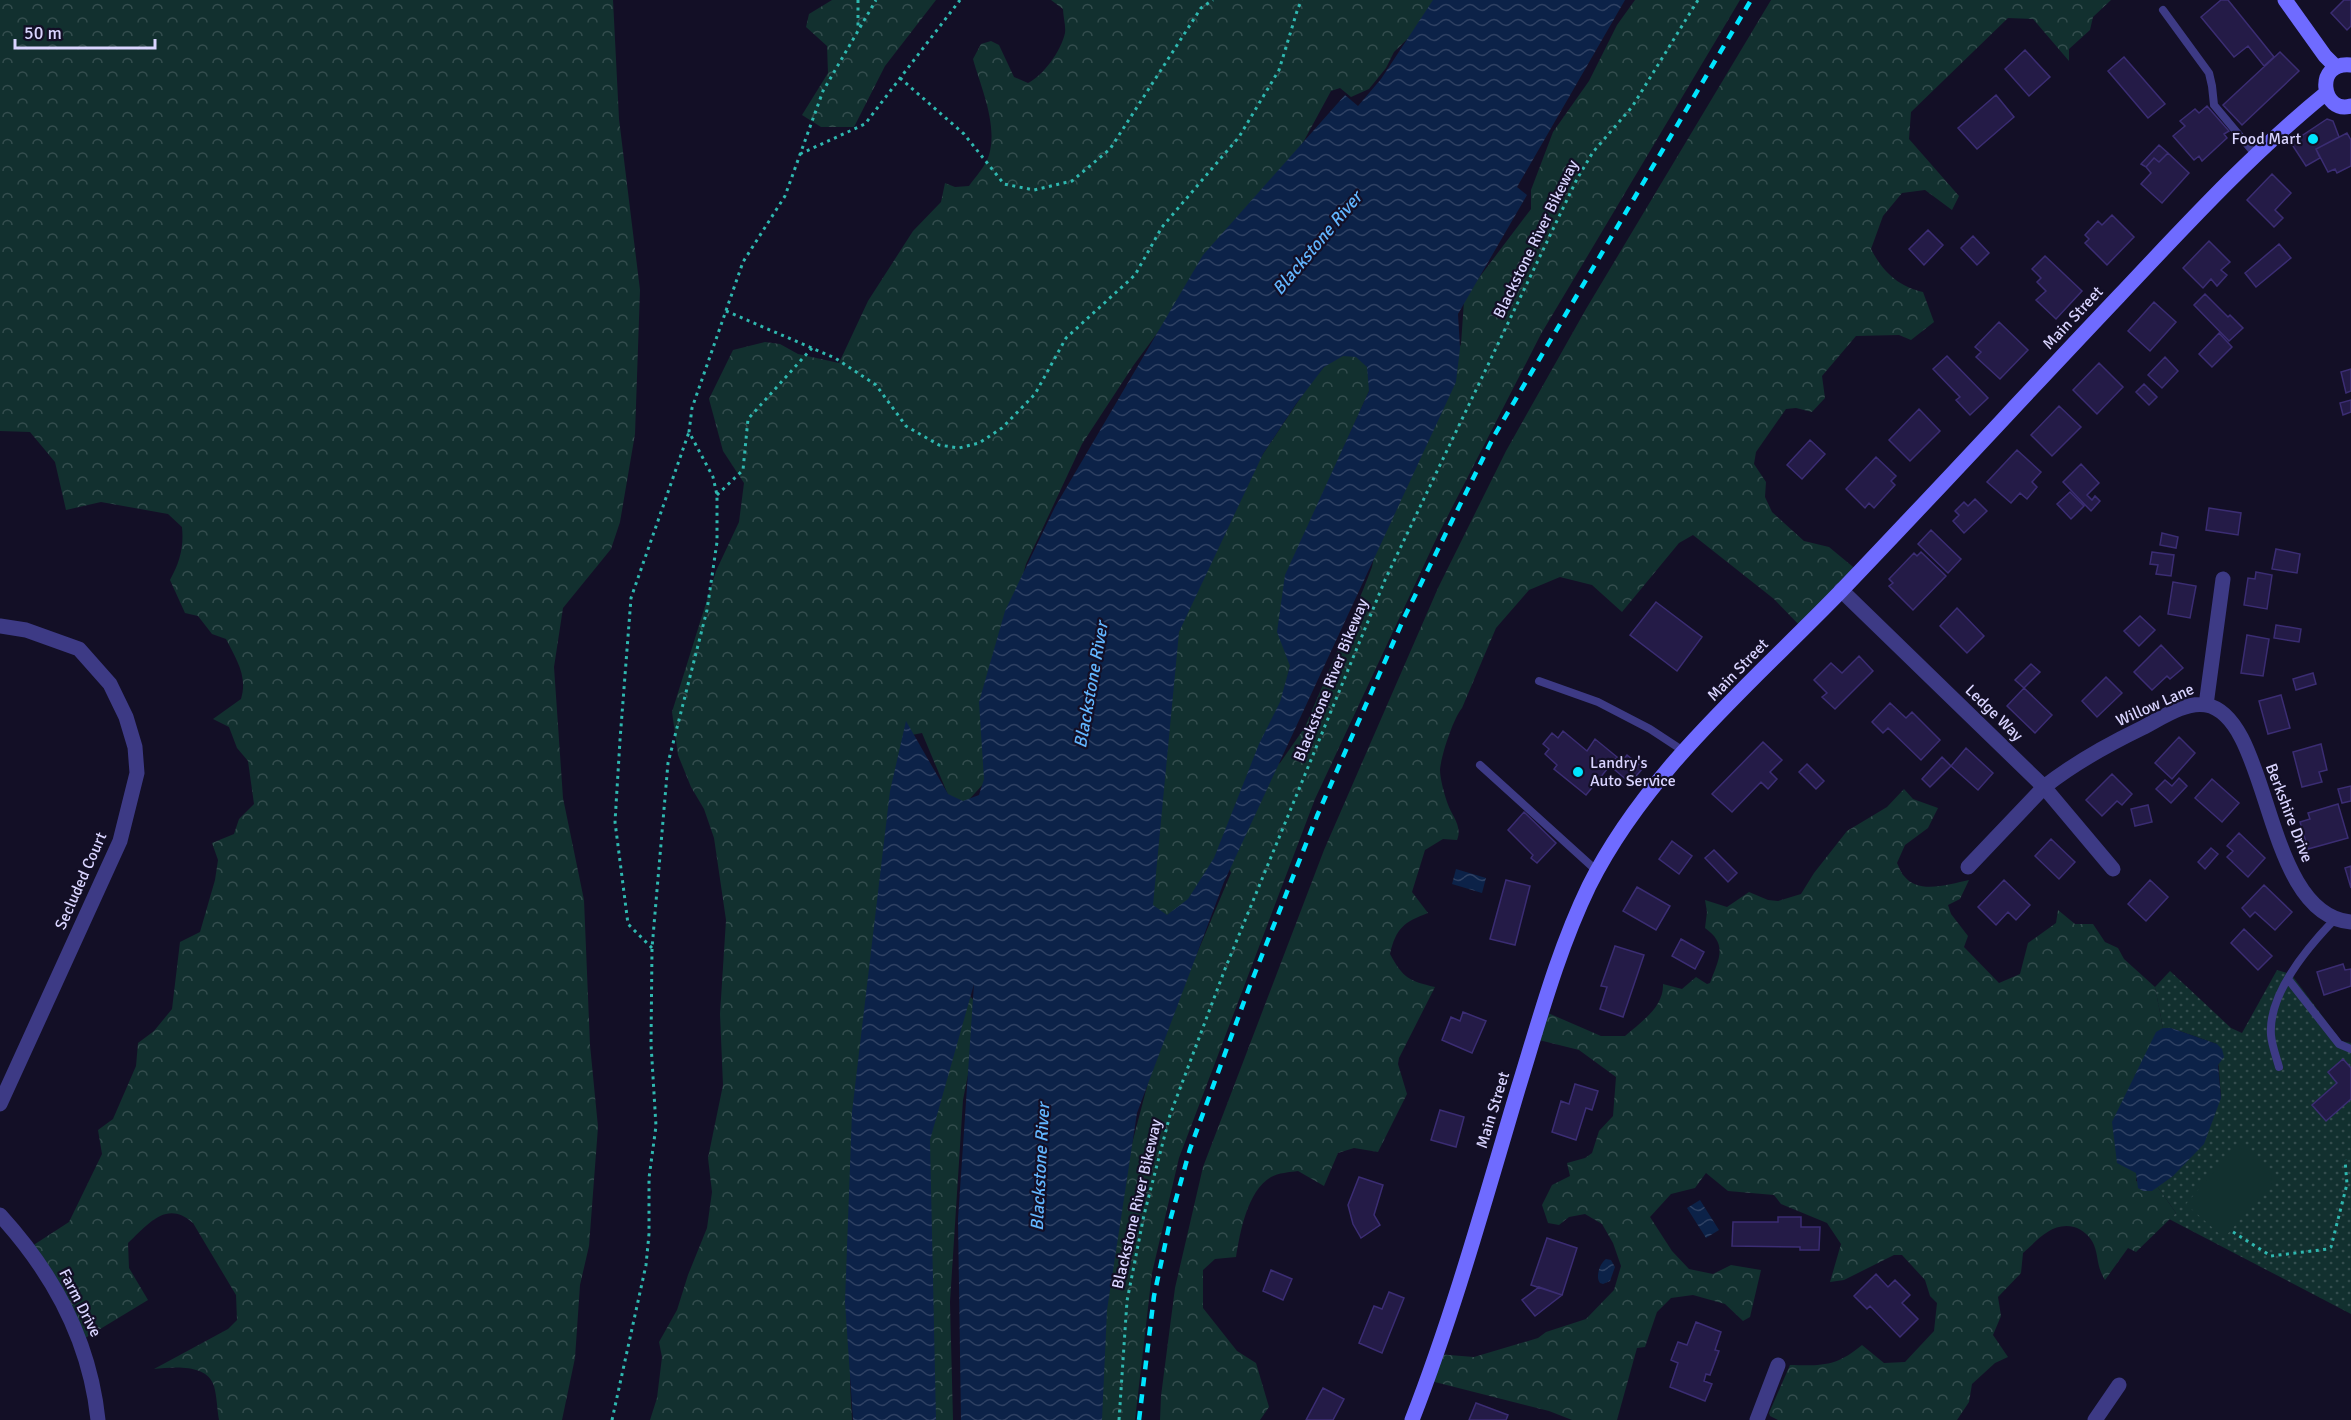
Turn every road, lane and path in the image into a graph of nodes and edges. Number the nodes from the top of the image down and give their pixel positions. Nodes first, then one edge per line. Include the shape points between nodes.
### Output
1 (858, 0) edge
2 (876, 0) edge
3 (960, 0) edge
4 (1214, 0) edge
5 (1302, 0) edge
6 (1698, 0) edge
7 (2285, 0) edge
8 (2163, 10) dead end
9 (858, 30) junction
10 (2343, 66) edge
11 (900, 78) junction
12 (2326, 93) junction
13 (2351, 106) edge
14 (800, 154) junction
15 (2255, 154) junction
16 (726, 311) junction
17 (812, 348) junction
18 (689, 432) junction
19 (717, 495) junction
20 (2223, 579) dead end
21 (1841, 590) junction
22 (0, 626) edge
23 (1539, 681) dead end
24 (2206, 705) junction
25 (1685, 752) junction
26 (1480, 765) dead end
27 (2044, 787) junction
28 (1968, 867) dead end
29 (2113, 870) dead end
30 (1598, 871) junction
31 (2334, 920) junction
32 (2351, 922) edge
33 (652, 948) junction
34 (2288, 979) junction
35 (2351, 1048) edge
36 (2279, 1067) dead end
37 (0, 1104) edge
38 (2345, 1160) dead end
39 (1, 1219) edge
40 (2233, 1232) dead end
41 (1778, 1365) dead end
42 (2119, 1385) dead end
43 (98, 1420) edge
44 (612, 1420) edge
45 (1119, 1420) edge
46 (1412, 1420) edge
47 (1757, 1420) edge
48 (2095, 1420) edge

1 - 9 path
2 - 9 path
3 - 11 path
4 - 11 path via 1201,8 1110,149 1072,181 1034,190 1004,184 964,134
5 - 17 path via 1279,70 1239,137 1162,228 1136,275 1066,338 1035,394 1002,428 979,443 959,448 939,445 906,426 876,385
6 - 45 path, Blackstone River Bikeway via 1632,107 1593,152 1577,179 1385,580 1225,969 1170,1115 1144,1215 1127,1301
7 - 10 street via 2325,56
8 - 15 lane via 2209,73 2214,105
9 - 14 path via 823,91
10 - 12 street via 2328,74
11 - 14 path via 865,124
12 - 13 street via 2334,104
12 - 15 street, Main Street
14 - 16 path via 785,196 743,262
15 - 21 street, Main Street
16 - 17 path
16 - 18 path via 692,408
17 - 19 path via 748,419 743,470
18 - 19 path via 713,477
18 - 33 path via 631,598 620,740 615,822 628,924
19 - 33 path via 717,542 707,610 668,763
20 - 24 street, Willow Lane
21 - 25 street, Main Street
21 - 27 street, Ledge Way
22 - 37 street, Secluded Court via 26,630 79,649 110,684 126,717 135,747 137,773 120,841
23 - 25 lane via 1598,702
24 - 27 street, Willow Lane via 2182,709 2130,734
24 - 31 street, Berkshire Drive via 2235,726 2293,874 2303,893
25 - 30 street, Main Street via 1624,827
26 - 30 lane
27 - 28 street
27 - 29 street, Ledge Way
30 - 46 street, Main Street via 1571,929 1540,1018 1437,1354
31 - 32 street
31 - 34 lane
33 - 44 path via 651,1044 656,1126 649,1178 649,1234
34 - 35 lane via 2339,1044
34 - 36 lane via 2273,1013 2271,1034
38 - 40 path via 2347,1184 2328,1250 2271,1256
39 - 43 street, Farm Drive via 31,1252 70,1315 91,1372
41 - 47 street
42 - 48 street

